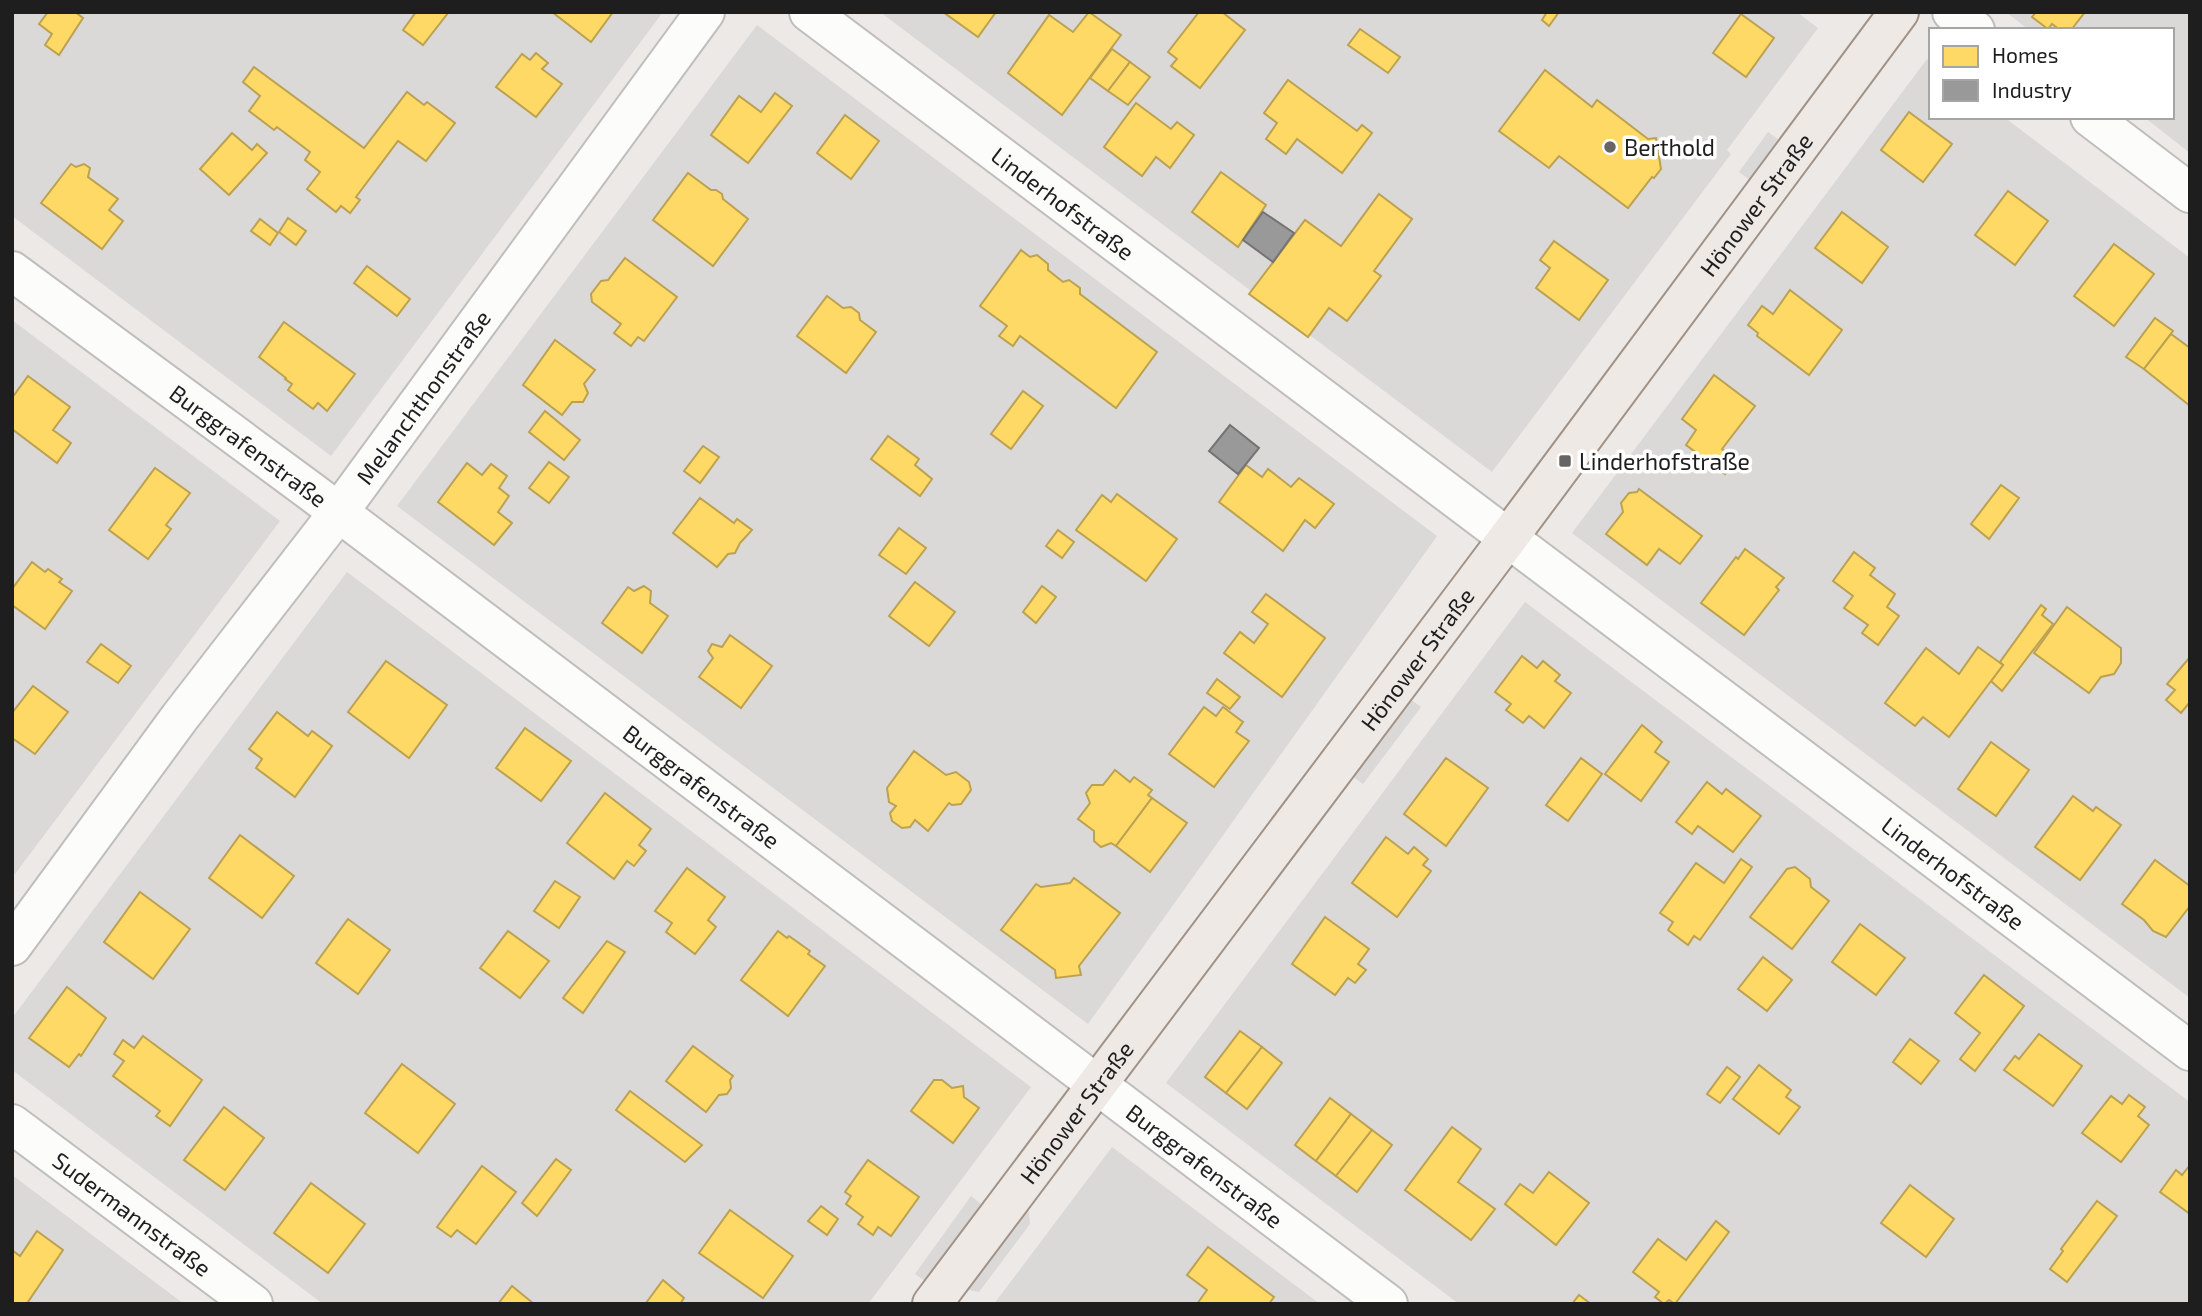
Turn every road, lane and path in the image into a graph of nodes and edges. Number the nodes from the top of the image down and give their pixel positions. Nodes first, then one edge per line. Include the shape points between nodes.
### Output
1 (705, 12) edge
2 (808, 12) edge
3 (1952, 12) edge
4 (1887, 16) edge
5 (1972, 28) edge
6 (2093, 119) edge
7 (2190, 193) edge
8 (12, 271) edge
9 (338, 513) junction
10 (1508, 538) junction
11 (12, 946) edge
12 (2190, 1051) edge
13 (1097, 1084) junction
14 (12, 1124) edge
15 (253, 1304) edge
16 (932, 1304) edge
17 (1388, 1304) edge

1 - 9 street, Melanchthonstraße
2 - 10 street, Linderhofstraße
3 - 5 street
4 - 10 main road, Hönower Straße
6 - 7 street
8 - 9 street, Burggrafenstraße
9 - 11 street, Melanchthonstraße via 180,717
9 - 13 street, Burggrafenstraße
10 - 12 street, Linderhofstraße
10 - 13 main road, Hönower Straße
13 - 16 main road, Hönower Straße
13 - 17 street, Burggrafenstraße
14 - 15 street, Sudermannstraße

